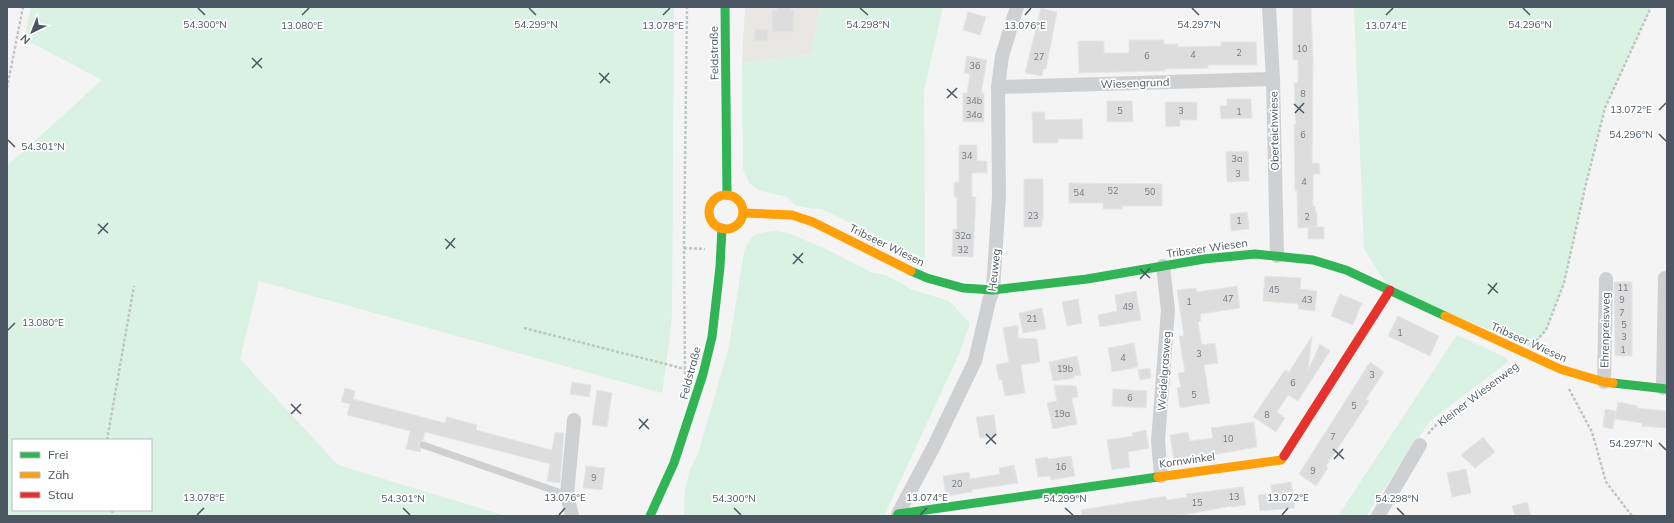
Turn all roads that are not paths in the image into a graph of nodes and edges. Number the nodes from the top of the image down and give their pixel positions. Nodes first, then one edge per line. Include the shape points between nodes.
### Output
1 (725, 7) edge
2 (1017, 7) edge
3 (1269, 7) edge
4 (1273, 79) junction
5 (998, 87) junction
6 (727, 195) junction
7 (743, 213) junction
8 (722, 228) junction
9 (1277, 256) junction
10 (1163, 266) junction
11 (1665, 278) dead end
12 (1606, 279) dead end
13 (993, 290) junction
14 (1390, 290) junction
15 (1604, 382) junction
16 (1665, 388) edge
17 (574, 420) dead end
18 (423, 445) dead end
19 (1420, 445) road end
20 (1161, 476) junction
21 (567, 495) junction
22 (898, 515) edge
23 (572, 516) edge
24 (650, 516) edge
25 (1378, 516) edge

1 - 6 street, Feldstraße
2 - 5 street, Heuweg via 1002,56
3 - 4 street, Oberteichwiese
4 - 5 street, Wiesengrund
4 - 9 street, Oberteichwiese
5 - 13 street, Heuweg via 999,196
6 - 7 street via 737,199
6 - 8 street via 712,201 709,212 712,222
7 - 8 street via 738,224
7 - 13 street, Tribseer Wiesen via 792,215 813,222 873,254 927,278 963,288
8 - 24 street, Feldstraße via 712,337 703,374 674,463
9 - 10 street, Tribseer Wiesen via 1255,254
9 - 14 street, Tribseer Wiesen via 1313,260 1346,270
10 - 13 street, Tribseer Wiesen via 1087,279
10 - 20 street, Weidelgrasweg via 1168,310 1158,441
11 - 16 street
12 - 15 street, Ehrenpreisweg
13 - 22 street, Heuweg via 974,361
14 - 15 street, Tribseer Wiesen via 1560,369
14 - 20 street, Kornwinkel via 1281,460
15 - 16 street, Tribseer Wiesen
17 - 21 street
18 - 21 lane
19 - 25 street
20 - 22 street, Kornwinkel
21 - 23 street

